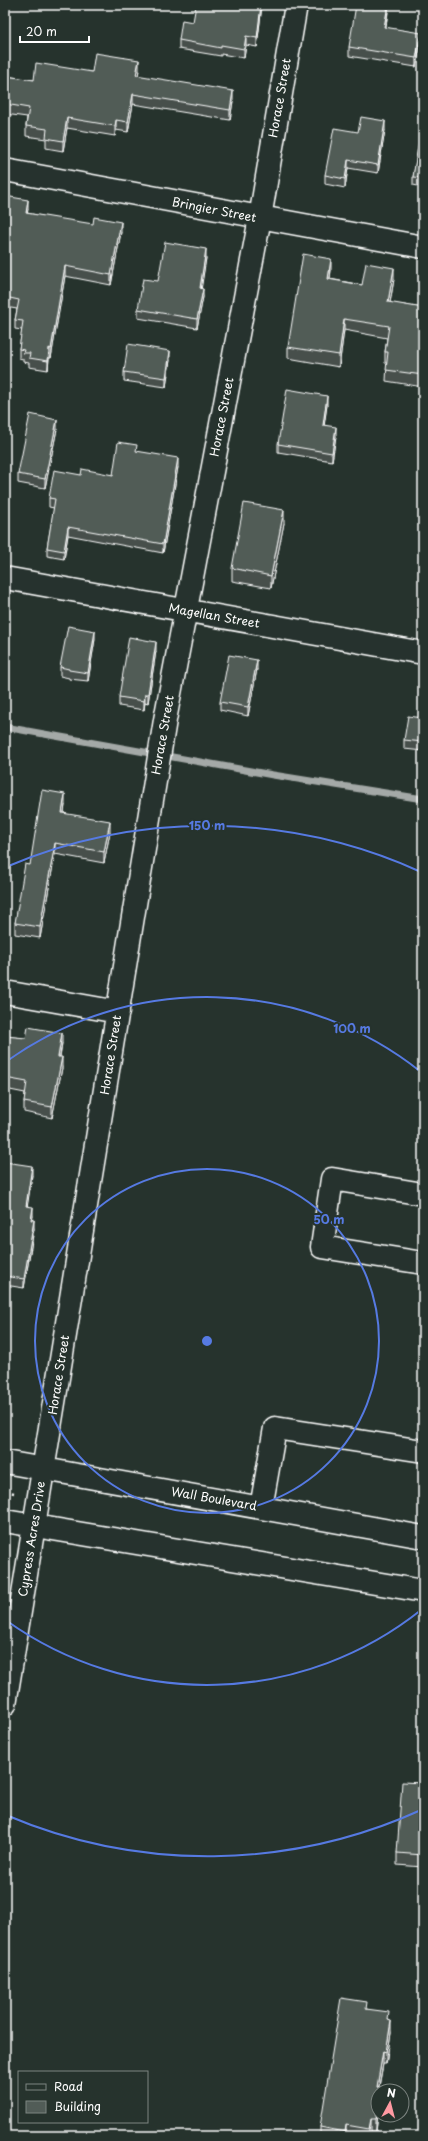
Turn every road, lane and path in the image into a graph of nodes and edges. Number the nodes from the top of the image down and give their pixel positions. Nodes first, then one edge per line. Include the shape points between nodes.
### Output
1 (296, 5) edge
2 (5, 170) edge
3 (260, 218) junction
4 (423, 247) edge
5 (5, 578) edge
6 (185, 611) junction
7 (423, 653) edge
8 (5, 992) edge
9 (118, 1012) junction
10 (423, 1194) edge
11 (423, 1263) edge
12 (423, 1452) edge
13 (5, 1462) edge
14 (44, 1468) junction
15 (5, 1491) edge
16 (14, 1493) dead end
17 (261, 1508) junction
18 (5, 1521) edge
19 (34, 1526) junction
20 (423, 1537) edge
21 (423, 1591) edge
22 (9, 1658) edge
23 (5, 1704) edge

1 - 3 street, Horace Street
2 - 3 street, Bringier Street
3 - 4 street, Bringier Street
3 - 6 street, Horace Street
5 - 6 street, Magellan Street
6 - 7 street, Magellan Street
6 - 9 street, Horace Street via 153,790
8 - 9 street
9 - 14 street, Horace Street
10 - 11 street via 332,1180 322,1247
12 - 17 street via 274,1428
13 - 14 street, Wall Boulevard
14 - 17 street, Wall Boulevard
14 - 19 street, Cypress Acres Drive
15 - 16 path
17 - 20 street, Wall Boulevard
18 - 19 street
19 - 21 street
19 - 22 street, Cypress Acres Drive
22 - 23 street, Cypress Acres Drive

